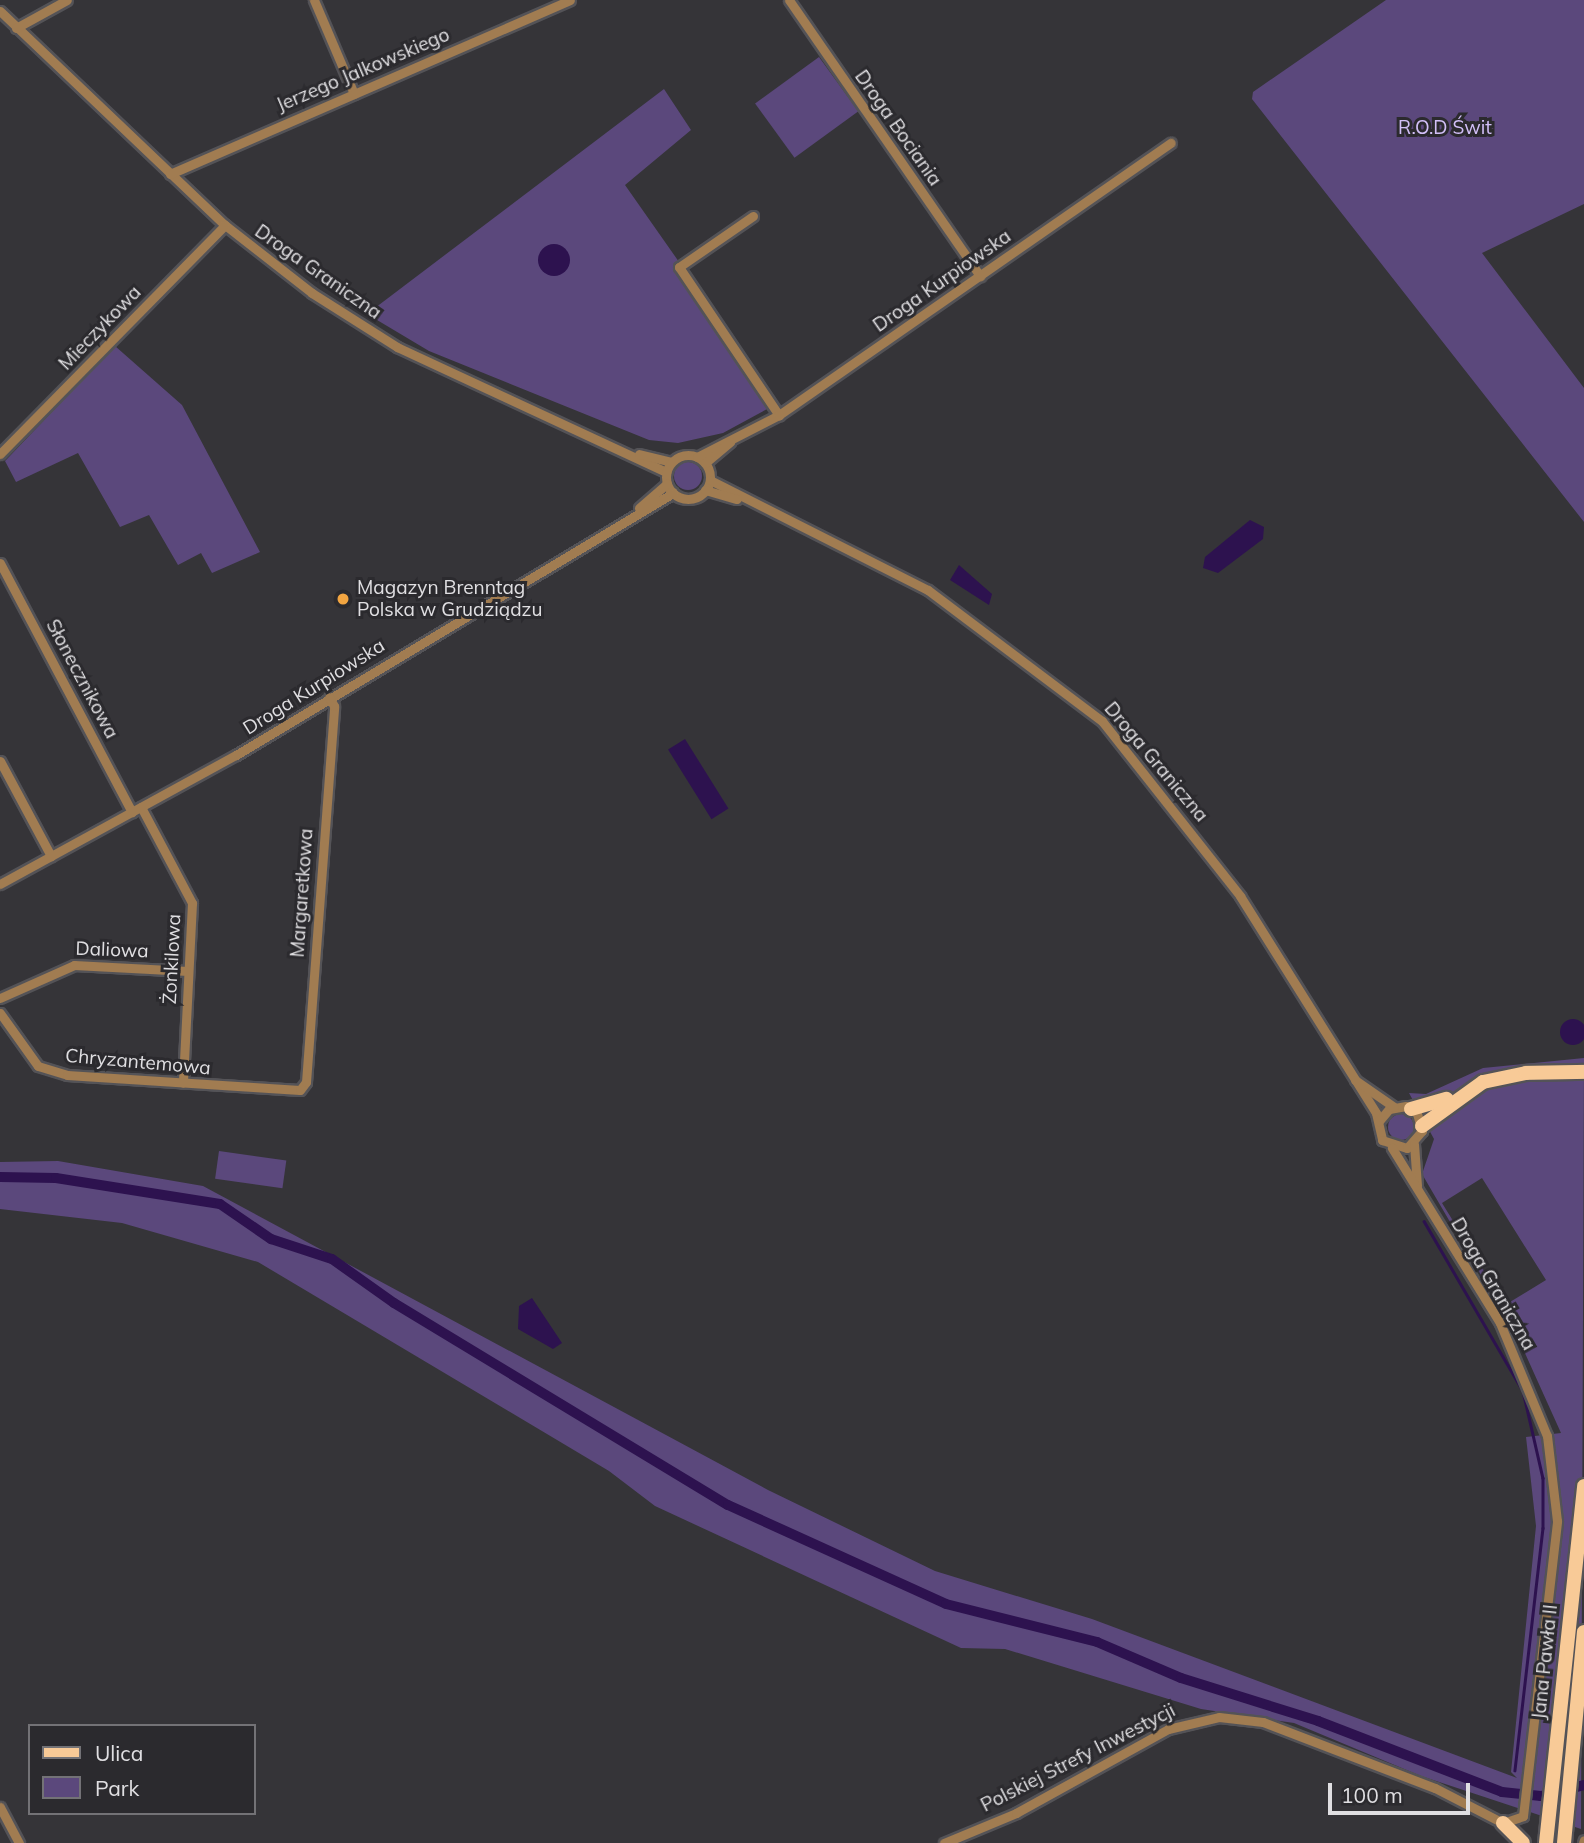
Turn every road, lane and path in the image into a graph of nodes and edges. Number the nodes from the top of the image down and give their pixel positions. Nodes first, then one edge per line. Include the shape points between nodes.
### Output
1 (67, 0) edge
2 (314, 0) edge
3 (570, 0) edge
4 (789, 0) edge
5 (0, 10) edge
6 (16, 28) junction
7 (354, 94) junction
8 (1171, 142) dead end
9 (170, 174) junction
10 (753, 216) dead end
11 (225, 225) junction
12 (980, 276) junction
13 (779, 415) junction
14 (730, 441) junction
15 (0, 454) edge
16 (639, 454) junction
17 (697, 457) junction
18 (671, 462) junction
19 (705, 463) junction
20 (666, 472) junction
21 (710, 480) junction
22 (667, 484) junction
23 (705, 490) junction
24 (673, 493) junction
25 (738, 499) junction
26 (639, 508) junction
27 (0, 563) edge
28 (329, 697) junction
29 (0, 761) edge
30 (137, 809) junction
31 (51, 856) junction
32 (0, 884) edge
33 (188, 971) junction
34 (0, 998) edge
35 (0, 1013) edge
36 (1543, 1072) junction
37 (1584, 1072) edge
38 (1351, 1077) junction
39 (1584, 1081) edge
40 (183, 1083) junction
41 (300, 1090) joint
42 (1461, 1093) junction
43 (1394, 1107) junction
44 (1411, 1109) junction
45 (1380, 1121) junction
46 (1422, 1126) junction
47 (1414, 1144) junction
48 (1392, 1148) junction
49 (1419, 1194) junction
50 (1584, 1486) edge
51 (1584, 1632) edge
52 (0, 1807) edge
53 (1503, 1823) junction
54 (19, 1843) edge
55 (944, 1843) edge
56 (1523, 1843) edge
57 (1546, 1843) edge
58 (1563, 1843) edge

1 - 6 street
2 - 7 street
3 - 7 street, Jerzego Jalkowskiego
4 - 12 street, Droga Bociania
5 - 6 street, Droga Graniczna
6 - 9 street, Droga Graniczna
7 - 9 street, Jerzego Jalkowskiego
8 - 12 street, Droga Kurpiowska
9 - 11 street, Droga Graniczna
10 - 13 street via 679,267
11 - 15 street, Mieczykowa
11 - 16 street, Droga Graniczna via 271,264 397,346
12 - 13 street, Droga Kurpiowska
13 - 14 street, Droga Kurpiowska
14 - 17 street, Droga Kurpiowska
14 - 19 street, Droga Kurpiowska
16 - 18 street, Droga Graniczna
16 - 20 street, Droga Graniczna
17 - 18 street
17 - 19 street
18 - 20 street
19 - 21 street
20 - 22 street
21 - 23 street
21 - 25 street, Droga Graniczna
22 - 24 street
22 - 26 street, Droga Kurpiowska
23 - 24 street via 693,498
23 - 25 street, Droga Graniczna
24 - 26 street, Droga Kurpiowska
25 - 38 street, Droga Graniczna via 928,590 1102,721 1233,886
26 - 28 street, Droga Kurpiowska
27 - 30 street, Słonecznikowa
28 - 30 street, Droga Kurpiowska
28 - 41 street, Margaretkowa via 334,706 306,1083
29 - 31 street
30 - 31 street, Droga Kurpiowska
30 - 33 street, Żonkilowa via 192,903
31 - 32 street, Droga Kurpiowska
33 - 34 street, Daliowa via 75,965
33 - 40 street, Żonkilowa
35 - 40 street, Chryzantemowa via 23,1049 51,1071
36 - 37 main road
36 - 39 main road
36 - 42 main road via 1497,1078
38 - 43 street, Droga Graniczna
38 - 45 street, Droga Graniczna
40 - 41 street, Chryzantemowa
42 - 44 main road
42 - 46 main road
43 - 44 street
43 - 45 street
44 - 46 street
45 - 48 street via 1380,1134
46 - 47 street
47 - 48 street
47 - 49 street, Droga Graniczna
48 - 49 street, Droga Graniczna
49 - 53 street, Droga Graniczna via 1500,1323 1547,1436 1557,1521 1529,1783 1521,1819
50 - 57 main road, Jana Pawła II
51 - 58 main road, Jana Pawła II
52 - 54 street
53 - 55 street, Polskiej Strefy Inwestycji via 1434,1788 1264,1722 1219,1717 1168,1729 1016,1813
53 - 56 main road

